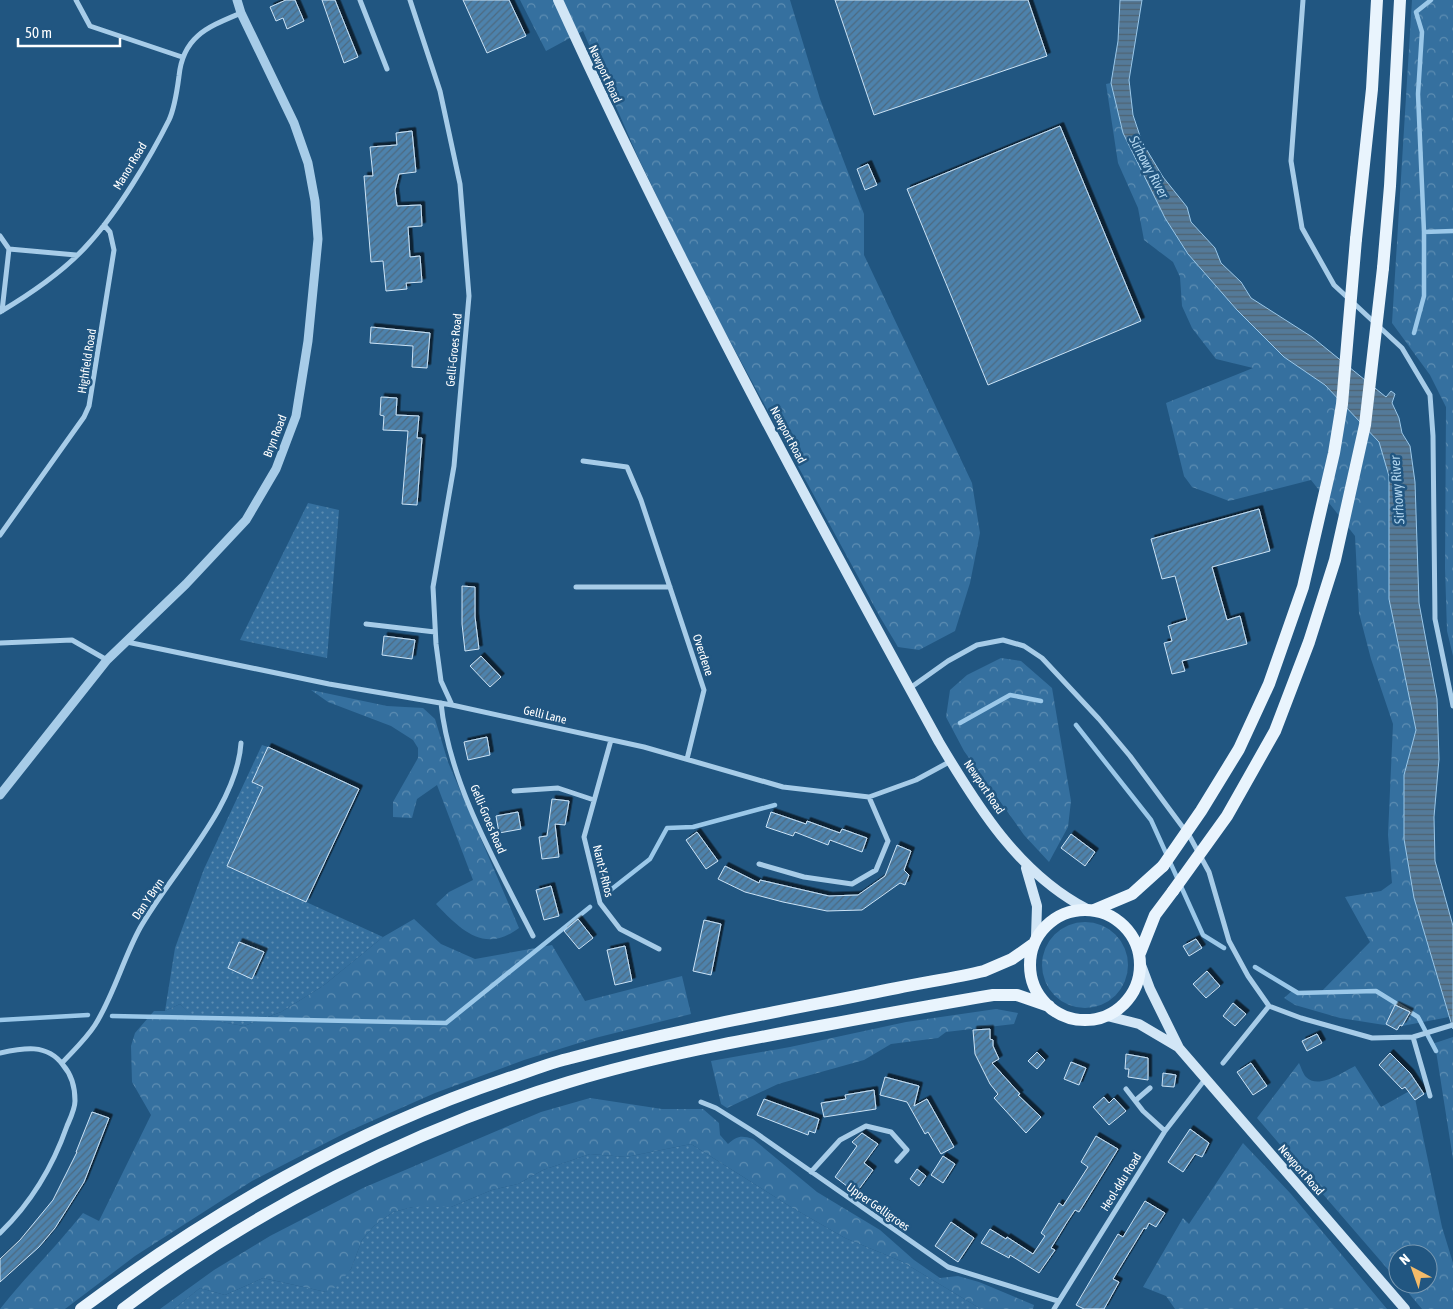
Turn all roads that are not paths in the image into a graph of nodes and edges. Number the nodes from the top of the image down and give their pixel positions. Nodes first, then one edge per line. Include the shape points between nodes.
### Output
1 (76, 0) edge
2 (237, 0) edge
3 (360, 0) edge
4 (410, 0) edge
5 (558, 0) edge
6 (1303, 0) edge
7 (1377, 0) edge
8 (1400, 0) edge
9 (241, 13) junction
10 (182, 56) junction
11 (387, 69) dead end
12 (104, 225) junction
13 (0, 236) edge
14 (9, 249) junction
15 (76, 255) junction
16 (1, 312) edge
17 (583, 461) dead end
18 (0, 536) edge
19 (670, 586) junction
20 (576, 587) dead end
21 (366, 624) dead end
22 (435, 632) junction
23 (126, 642) junction
24 (0, 643) edge
25 (107, 660) junction
26 (909, 688) junction
27 (442, 703) junction
28 (452, 705) junction
29 (1453, 706) edge
30 (610, 740) junction
31 (241, 743) dead end
32 (687, 760) junction
33 (951, 762) junction
34 (514, 791) dead end
35 (0, 795) edge
36 (869, 797) junction
37 (594, 800) junction
38 (759, 864) dead end
39 (1025, 864) junction
40 (1091, 909) junction
41 (533, 936) dead end
42 (1034, 941) junction
43 (659, 949) dead end
44 (1140, 959) junction
45 (1049, 1006) junction
46 (1269, 1006) junction
47 (1107, 1016) junction
48 (1453, 1025) edge
49 (1415, 1036) junction
50 (1179, 1048) junction
51 (0, 1053) edge
52 (62, 1063) junction
53 (1223, 1063) dead end
54 (1206, 1078) junction
55 (1150, 1088) dead end
56 (1126, 1089) dead end
57 (1430, 1096) dead end
58 (1136, 1100) junction
59 (701, 1102) dead end
60 (1166, 1131) junction
61 (897, 1161) dead end
62 (811, 1172) junction
63 (0, 1233) edge
64 (1058, 1300) junction
65 (81, 1309) edge
66 (122, 1309) edge
67 (1054, 1309) edge
68 (1405, 1309) edge

1 - 10 street via 90,26
2 - 9 street, Bryn Road
3 - 11 street
4 - 22 street, Gelli-Groes Road via 440,91 460,184 469,296 454,466 433,587
5 - 26 main road, Newport Road via 605,104 706,308
6 - 29 street via 1291,161 1302,228 1334,285 1402,348 1430,395 1435,619
7 - 40 main road, bridge via 1372,89 1342,404 1303,587 1269,684 1239,749 1201,811 1163,866 1132,894
8 - 44 main road, bridge via 1383,268 1363,434 1335,560 1309,642 1271,739 1227,816 1155,915
9 - 10 street, Manor Road via 209,27 194,38
9 - 23 street, Bryn Road via 294,123 308,163 315,201 318,238 308,341 296,416 276,469 246,520
10 - 12 street, Manor Road via 169,119
12 - 15 street, Manor Road
12 - 18 street, Highfield Road via 110,232 114,250 89,406
13 - 14 street
14 - 15 street
14 - 16 street
15 - 16 street, Manor Road via 43,284
17 - 19 street, Overdene via 626,467 641,500
19 - 20 street
19 - 32 street, Overdene via 704,690
21 - 22 street
22 - 28 street, Gelli-Groes Road via 441,681
23 - 25 street, Bryn Road
23 - 27 street, Gelli Lane via 329,684
24 - 25 street via 72,640
25 - 35 street, Bryn Road
26 - 33 main road, Newport Road
26 - 46 street via 965,651 991,641 1013,641 1042,658 1130,756 1190,837 1209,872 1229,941
27 - 28 street, Gelli Lane
27 - 41 street, Gelli-Groes Road via 446,734 469,803
28 - 30 street, Gelli Lane
30 - 32 street, Gelli Lane
30 - 37 street, Nant-Y-Rhos
31 - 52 street, Dan Y Bryn via 238,770 198,844 140,929 94,1026
32 - 36 street, Gelli Lane via 783,787
33 - 36 street, Gelli Lane via 916,780
33 - 39 main road, Newport Road
34 - 37 street via 558,788
36 - 38 street via 888,841 876,870 852,884 804,877
37 - 43 street, Nant-Y-Rhos via 584,837 600,903 620,929
39 - 40 main road, Newport Road via 1059,894
39 - 42 main road, Newport Road via 1037,906
40 - 42 main road via 1062,915 1047,924
40 - 44 main road via 1108,914 1122,924 1132,935
42 - 45 main road via 1030,965 1032,980
42 - 65 main road via 1010,960 984,971 694,1029 570,1058 460,1095 387,1124 330,1152 226,1210 139,1266
44 - 47 main road via 1138,982 1128,1000
44 - 50 main road, Newport Road via 1150,990
45 - 47 main road via 1079,1020
45 - 66 main road via 1017,995 993,995 723,1044 569,1082 428,1135 313,1189 237,1231
46 - 49 street via 1372,1038
46 - 53 street
47 - 50 main road, Newport Road via 1139,1024
48 - 49 street
49 - 57 street
50 - 54 main road, Newport Road
51 - 52 street via 39,1048
52 - 63 street via 72,1082 75,1102 59,1149 25,1205
54 - 60 street, Heol-ddu Road
54 - 68 main road, Newport Road
55 - 58 street
56 - 58 street
58 - 60 street
59 - 62 street, Upper Gelligroes via 756,1133
60 - 64 street, Heol-ddu Road
61 - 62 street via 907,1150 891,1132 866,1126 840,1140
62 - 64 street, Upper Gelligroes via 948,1267
64 - 67 street, Heol-ddu Road

